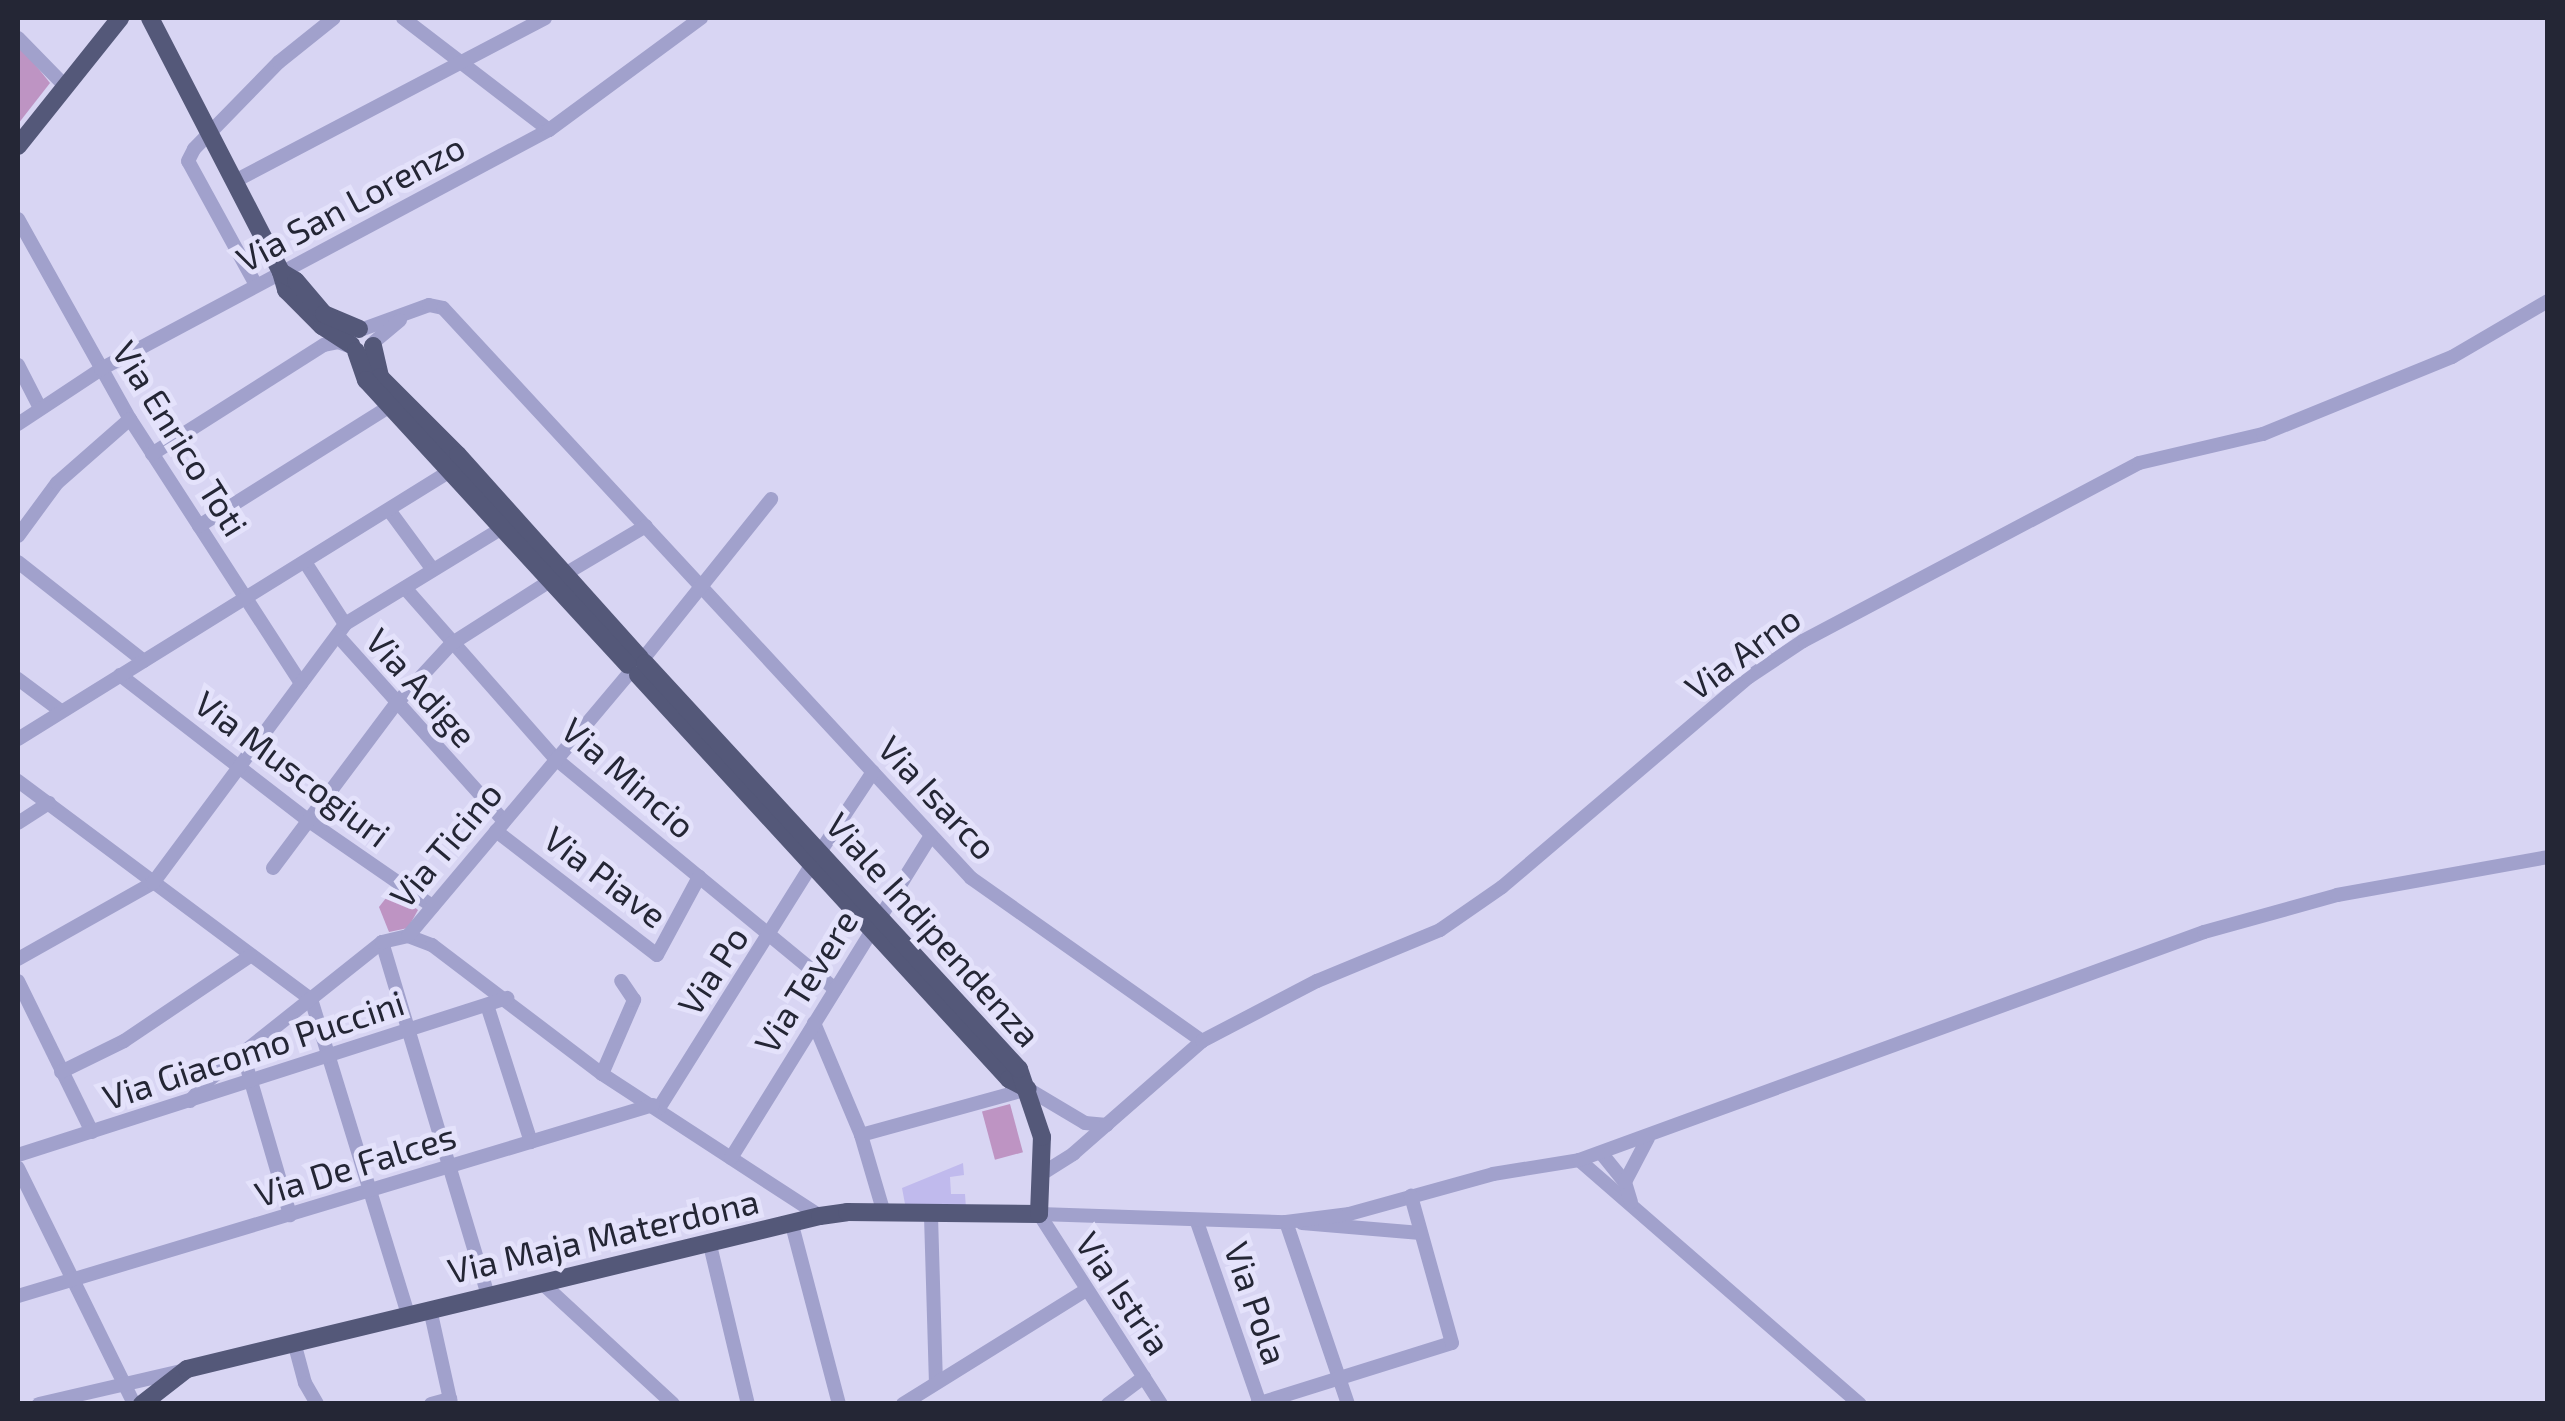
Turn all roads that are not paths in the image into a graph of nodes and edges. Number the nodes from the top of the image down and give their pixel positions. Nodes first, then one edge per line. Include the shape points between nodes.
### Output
1 (120, 18) edge
2 (150, 18) edge
3 (334, 18) edge
4 (402, 18) edge
5 (545, 18) edge
6 (700, 18) edge
7 (18, 38) edge
8 (464, 63) junction
9 (65, 86) junction
10 (549, 130) junction
11 (211, 135) junction
12 (18, 146) edge
13 (234, 181) junction
14 (18, 219) edge
15 (282, 272) junction
16 (256, 284) junction
17 (2548, 301) edge
18 (361, 341) junction
19 (18, 365) edge
20 (101, 369) junction
21 (39, 406) junction
22 (390, 406) junction
23 (130, 419) junction
24 (18, 424) edge
25 (152, 454) junction
26 (450, 472) junction
27 (771, 499) dead end
28 (389, 510) junction
29 (199, 526) junction
30 (646, 526) junction
31 (502, 528) junction
32 (18, 536) edge
33 (18, 562) edge
34 (305, 562) junction
35 (432, 570) junction
36 (558, 578) junction
37 (702, 586) junction
38 (405, 588) junction
39 (246, 599) junction
40 (342, 630) junction
41 (451, 644) junction
42 (144, 661) junction
43 (637, 665) junction
44 (120, 675) junction
45 (18, 679) edge
46 (302, 683) junction
47 (395, 705) junction
48 (61, 711) junction
49 (18, 739) edge
50 (556, 758) junction
51 (239, 766) junction
52 (872, 772) junction
53 (18, 781) edge
54 (49, 803) junction
55 (310, 822) junction
56 (18, 823) edge
57 (500, 826) junction
58 (931, 836) junction
59 (2548, 857) edge
60 (816, 858) junction
61 (274, 868) dead end
62 (700, 876) junction
63 (153, 884) junction
64 (432, 906) junction
65 (876, 923) junction
66 (770, 935) junction
67 (408, 936) junction
68 (382, 942) junction
69 (19, 954) edge
70 (250, 956) junction
71 (621, 980) dead end
72 (18, 981) edge
73 (836, 989) junction
74 (507, 998) junction
75 (311, 1000) junction
76 (488, 1005) junction
77 (814, 1024) junction
78 (408, 1032) junction
79 (1202, 1041) junction
80 (243, 1054) junction
81 (331, 1056) junction
82 (60, 1072) junction
83 (602, 1074) junction
84 (251, 1082) junction
85 (1028, 1088) junction
86 (190, 1101) junction
87 (656, 1106) junction
88 (1106, 1125) junction
89 (92, 1132) junction
90 (861, 1135) junction
91 (1648, 1138) junction
92 (531, 1142) junction
93 (1602, 1154) junction
94 (18, 1155) edge
95 (732, 1158) junction
96 (1579, 1160) junction
97 (447, 1167) junction
98 (18, 1168) edge
99 (1043, 1173) junction
100 (1625, 1182) junction
101 (371, 1190) junction
102 (1411, 1196) junction
103 (1632, 1202) junction
104 (884, 1213) junction
105 (1040, 1214) junction
106 (290, 1215) junction
107 (820, 1216) junction
108 (931, 1216) junction
109 (1291, 1221) junction
110 (1197, 1222) junction
111 (792, 1225) junction
112 (1421, 1233) junction
113 (710, 1245) junction
114 (75, 1280) junction
115 (542, 1283) junction
116 (1086, 1290) junction
117 (18, 1296) edge
118 (488, 1296) junction
119 (430, 1309) junction
120 (408, 1314) junction
121 (294, 1342) junction
122 (187, 1369) junction
123 (1144, 1378) junction
124 (1340, 1380) junction
125 (936, 1383) junction
126 (125, 1386) junction
127 (451, 1401) edge
128 (1259, 1403) edge
129 (39, 1404) edge
130 (138, 1404) edge
131 (317, 1404) edge
132 (431, 1404) edge
133 (673, 1404) edge
134 (748, 1404) edge
135 (839, 1404) edge
136 (903, 1404) edge
137 (1108, 1404) edge
138 (1161, 1404) edge
139 (1348, 1404) edge
140 (1860, 1404) edge

1 - 9 main road
2 - 11 main road, Viale Indipendenza
3 - 11 street via 280,62
4 - 8 street
5 - 8 street
6 - 10 street, Via San Lorenzo
7 - 9 street
8 - 10 street
8 - 13 street
9 - 12 main road
10 - 15 street, Via San Lorenzo
11 - 13 main road, Viale Indipendenza
11 - 16 street via 194,148 189,168
13 - 15 main road, Viale Indipendenza
14 - 20 street, Via Enrico Toti
15 - 16 street, Via San Lorenzo
15 - 18 main road, Viale Indipendenza via 286,290 305,310
16 - 20 street, Via San Lorenzo
17 - 79 street, Via Arno via 2452,357 2262,434 2140,462 1802,641 1750,677 1502,888 1440,930 1317,981
18 - 22 main road, Viale Indipendenza via 366,380
18 - 25 street via 324,345
18 - 30 street, Via Isarco via 417,309 443,308
18 - 36 main road, Viale Indipendenza via 380,378 458,454
19 - 21 street
20 - 21 street, Via San Lorenzo
20 - 23 street, Via Enrico Toti
21 - 24 street, Via San Lorenzo
22 - 26 main road, Viale Indipendenza
22 - 29 street
23 - 25 street, Via Enrico Toti
23 - 32 street via 57,482
25 - 29 street, Via Enrico Toti
26 - 28 street
26 - 31 main road, Viale Indipendenza
27 - 37 street, Via Ticino
28 - 34 street
28 - 35 street
29 - 39 street, Via Enrico Toti
30 - 36 street
30 - 37 street, Via Isarco
31 - 35 street
31 - 36 main road, Viale Indipendenza
33 - 42 street
34 - 39 street
34 - 40 street, Via Adige
35 - 38 street
36 - 41 street
36 - 43 main road, Viale Indipendenza
37 - 43 street, Via Ticino
37 - 52 street, Via Isarco
38 - 40 street
38 - 41 street, Via Mincio
39 - 42 street
39 - 46 street, Via Enrico Toti
40 - 46 street
40 - 47 street, Via Adige
41 - 47 street
41 - 50 street, Via Mincio
42 - 44 street
43 - 50 street, Via Ticino
43 - 60 main road, Viale Indipendenza
44 - 48 street
44 - 51 street, Via Muscogiuri
45 - 48 street
46 - 51 street
47 - 55 street
47 - 57 street, Via Adige
48 - 49 street
50 - 57 street, Via Ticino
50 - 62 street, Via Mincio
51 - 55 street, Via Muscogiuri
51 - 63 street
52 - 58 street, Via Isarco
52 - 60 street, Via Po
53 - 54 street
54 - 56 street
54 - 63 street
55 - 61 street
55 - 64 street, Via Muscogiuri
57 - 62 street, Via Piave via 656,955
57 - 64 street, Via Ticino
58 - 65 street, Via Tevere
58 - 79 street, Via Isarco via 995,898
59 - 91 street via 2337,895 2204,932
60 - 65 main road, Viale Indipendenza
60 - 66 street, Via Po
62 - 66 street, Via Mincio
63 - 69 street
63 - 70 street
64 - 67 street, Via Ticino
65 - 73 street, Via Tevere
65 - 85 main road, Viale Indipendenza via 1019,1070
66 - 73 street, Via Mincio
66 - 87 street, Via Po
67 - 68 street, Via Ticino
67 - 74 street via 432,944
68 - 75 street, Via Ticino
68 - 78 street
70 - 75 street
70 - 82 street via 124,1042
71 - 83 street via 634,1000
72 - 82 street
73 - 77 street, Via Tevere
74 - 76 street, Via Giacomo Puccini
74 - 83 street
75 - 80 street, Via Ticino
75 - 81 street
76 - 78 street, Via Giacomo Puccini
76 - 92 street
77 - 90 street
77 - 95 street, Via Tevere
78 - 81 street, Via Giacomo Puccini
78 - 97 street
79 - 88 street, Via Arno
80 - 84 street
80 - 86 street, Via Ticino
81 - 84 street, Via Giacomo Puccini
81 - 101 street
82 - 89 street
83 - 87 street
84 - 86 street, Via Giacomo Puccini
84 - 106 street
85 - 88 street via 1085,1124
85 - 90 street
85 - 99 main road via 1042,1137
86 - 89 street, Via Giacomo Puccini
87 - 92 street, Via De Falces
87 - 95 street
88 - 99 street, Via Arno
89 - 94 street, Via Giacomo Puccini
90 - 104 street
91 - 93 street
91 - 100 street
92 - 97 street, Via De Falces
93 - 96 street
93 - 100 street
95 - 107 street
96 - 102 street
96 - 103 street
97 - 101 street, Via De Falces
97 - 118 street
98 - 114 street
99 - 105 main road
100 - 103 street
101 - 106 street, Via De Falces
101 - 120 street
102 - 109 street
102 - 112 street
103 - 140 street
104 - 107 main road, Via Maja Materdona
104 - 108 main road, Via Maja Materdona
105 - 108 main road, Via Maja Materdona
105 - 110 street
105 - 116 street, Via Istria
106 - 114 street, Via De Falces
107 - 111 main road, Via Maja Materdona
108 - 125 street
109 - 110 street
109 - 112 street
109 - 124 street
110 - 128 street, Via Pola
111 - 113 main road, Via Maja Materdona
111 - 135 street
112 - 124 street via 1452,1343
113 - 115 main road, Via Maja Materdona
113 - 134 street
114 - 117 street, Via De Falces
114 - 126 street
115 - 118 main road, Via Maja Materdona
115 - 133 street
116 - 123 street, Via Istria
116 - 125 street
118 - 119 main road, Via Maja Materdona
119 - 120 main road, Via Maja Materdona
119 - 127 street
120 - 121 main road, Via Maja Materdona
121 - 122 main road, Via Maja Materdona
121 - 131 street
122 - 126 street, Via Maja Materdona
122 - 130 main road, Via Maja Materdona
123 - 137 street
123 - 138 street, Via Istria
124 - 128 street
124 - 139 street
125 - 136 street
126 - 129 street, Via Maja Materdona
126 - 130 street
127 - 132 street

